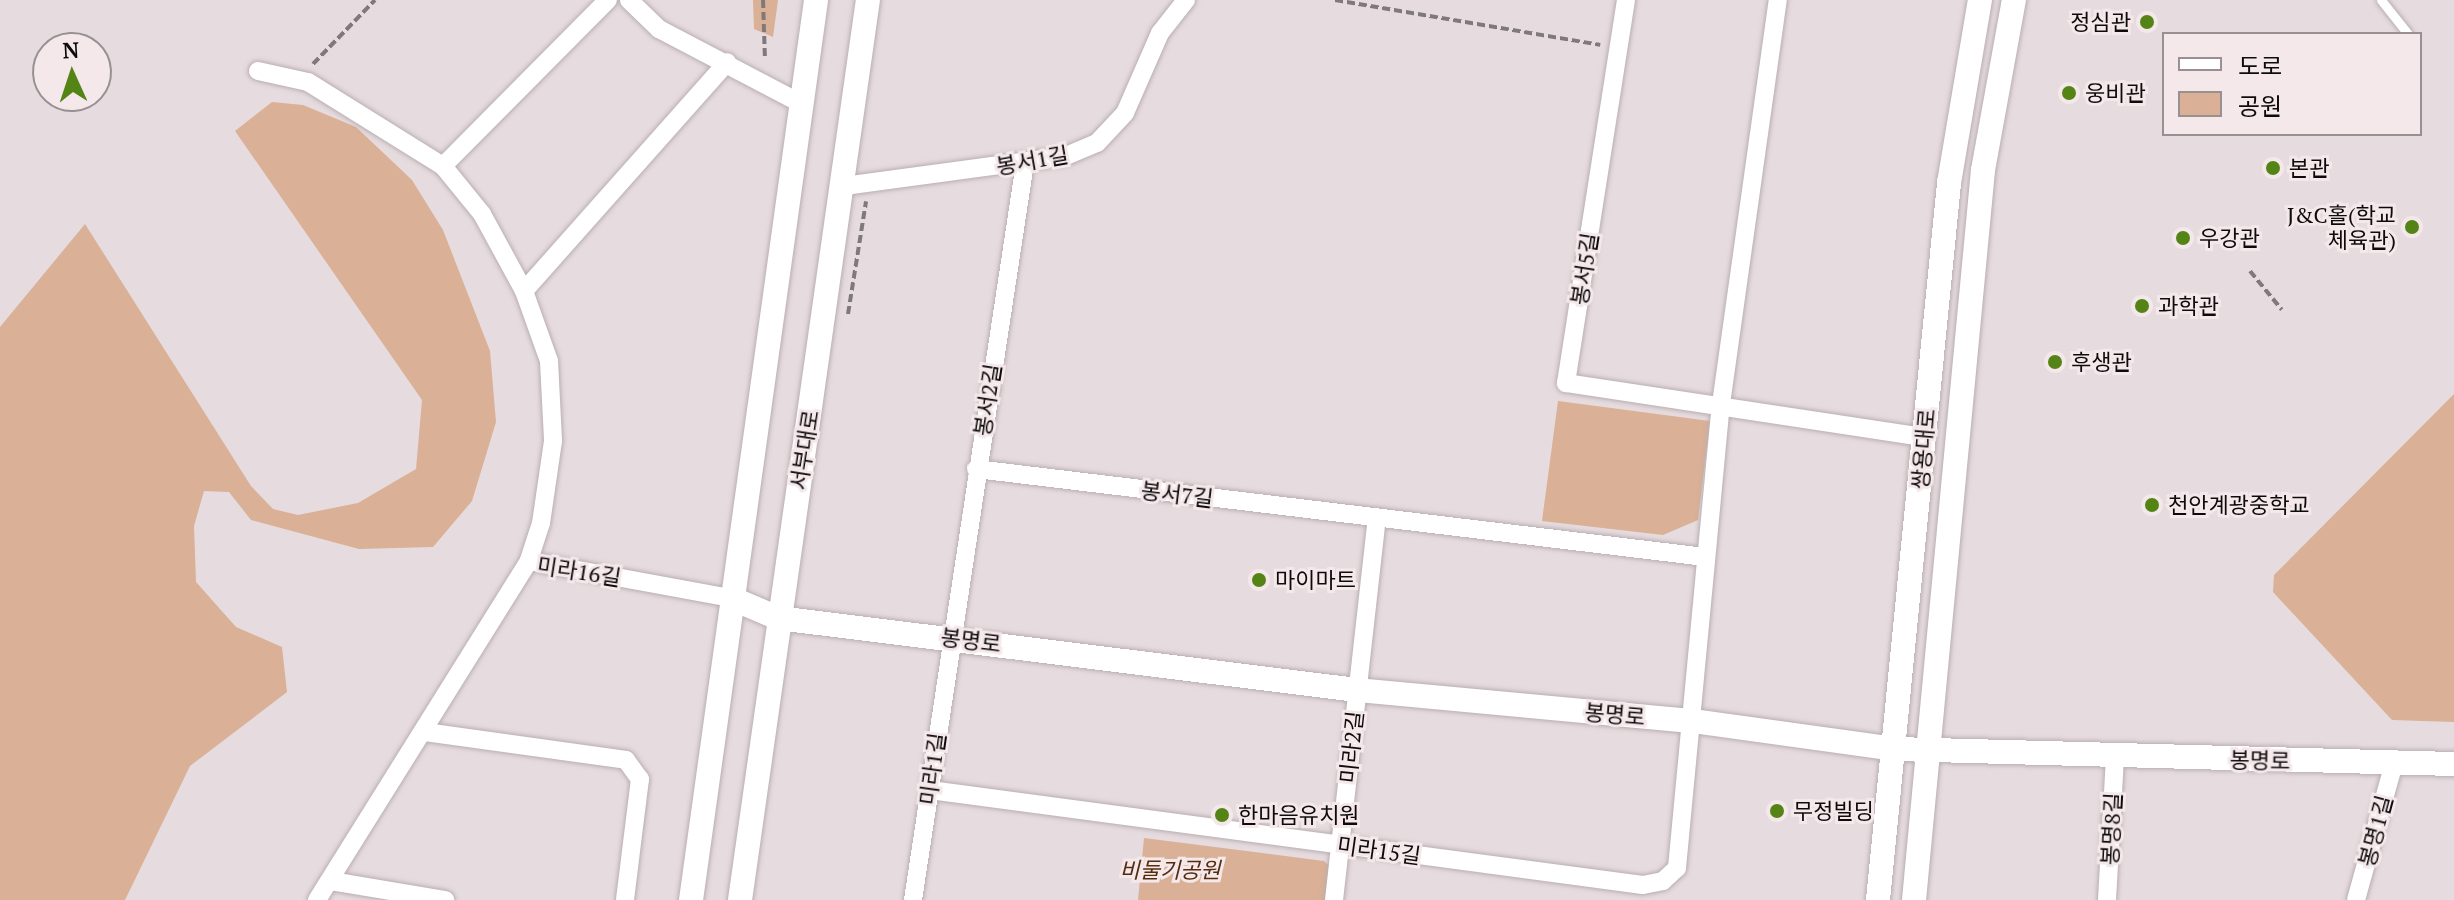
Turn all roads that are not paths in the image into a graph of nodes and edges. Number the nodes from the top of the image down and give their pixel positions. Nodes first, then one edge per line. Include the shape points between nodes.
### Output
1 (608, 0) edge
2 (629, 0) edge
3 (816, 0) edge
4 (868, 0) edge
5 (1186, 0) edge
6 (1626, 0) edge
7 (1778, 0) edge
8 (1980, 0) edge
9 (2014, 0) edge
10 (2381, 0) edge
11 (2406, 32) edge
12 (727, 62) junction
13 (258, 71) dead end
14 (802, 104) junction
15 (1025, 163) junction
16 (443, 166) junction
17 (844, 186) junction
18 (524, 291) junction
19 (1721, 404) junction
20 (1924, 437) junction
21 (976, 469) junction
22 (1377, 519) junction
23 (1705, 557) junction
24 (529, 561) junction
25 (731, 598) junction
26 (778, 618) junction
27 (949, 637) junction
28 (1357, 690) junction
29 (1693, 721) junction
30 (425, 732) junction
31 (1895, 749) junction
32 (1928, 752) junction
33 (2115, 757) junction
34 (2394, 763) junction
35 (2454, 764) edge
36 (930, 790) junction
37 (1340, 845) junction
38 (331, 881) junction
39 (394, 895) edge
40 (317, 900) edge
41 (445, 900) edge
42 (625, 900) edge
43 (691, 900) edge
44 (740, 900) edge
45 (913, 900) edge
46 (1334, 900) edge
47 (1878, 900) edge
48 (1914, 900) edge
49 (2107, 900) edge
50 (2356, 900) edge

1 - 16 street
2 - 12 street via 659,29
3 - 14 main road
4 - 17 main road, 서부대로
5 - 15 street, 봉서1길 via 1160,33 1125,113 1097,143 1066,156
6 - 19 street, 봉서5길 via 1566,383
7 - 19 street
8 - 20 main road, 쌍용대로 via 1949,183
9 - 32 main road, 쌍용대로 via 1983,170
10 - 11 lane
12 - 14 street
12 - 18 street
13 - 16 street via 308,82
14 - 25 main road
15 - 17 street, 봉서1길
15 - 21 street, 봉서2길
16 - 18 street via 482,214
17 - 26 main road, 서부대로
18 - 24 street via 549,361 553,441 541,523
19 - 20 street, 봉서5길
19 - 23 street
20 - 31 main road, 쌍용대로
21 - 22 street, 봉서7길
21 - 27 street, 봉서2길
22 - 23 street, 봉서7길
22 - 28 street
23 - 29 street
24 - 25 street, 미라16길
24 - 30 street, 미라16길
25 - 26 main road, 봉명로
25 - 43 main road
26 - 27 main road, 봉명로
26 - 44 main road, 서부대로
27 - 28 main road, 봉명로
27 - 36 street, 미라1길
28 - 29 main road, 봉명로
28 - 37 street, 미라2길
29 - 31 main road, 봉명로
29 - 37 street, 미라15길 via 1677,868 1663,881 1643,885
30 - 38 street, 미라16길
30 - 42 street via 626,760 640,779
31 - 32 main road, 봉명로
31 - 47 main road, 쌍용대로
32 - 33 main road, 봉명로
32 - 48 main road, 쌍용대로
33 - 34 main road, 봉명로
33 - 49 street, 봉명8길
34 - 35 main road, 봉명로
34 - 50 street, 봉명1길
36 - 37 street, 미라15길
36 - 45 street, 미라1길
37 - 46 street, 미라2길
38 - 39 street
38 - 40 street, 미라16길
39 - 41 street

